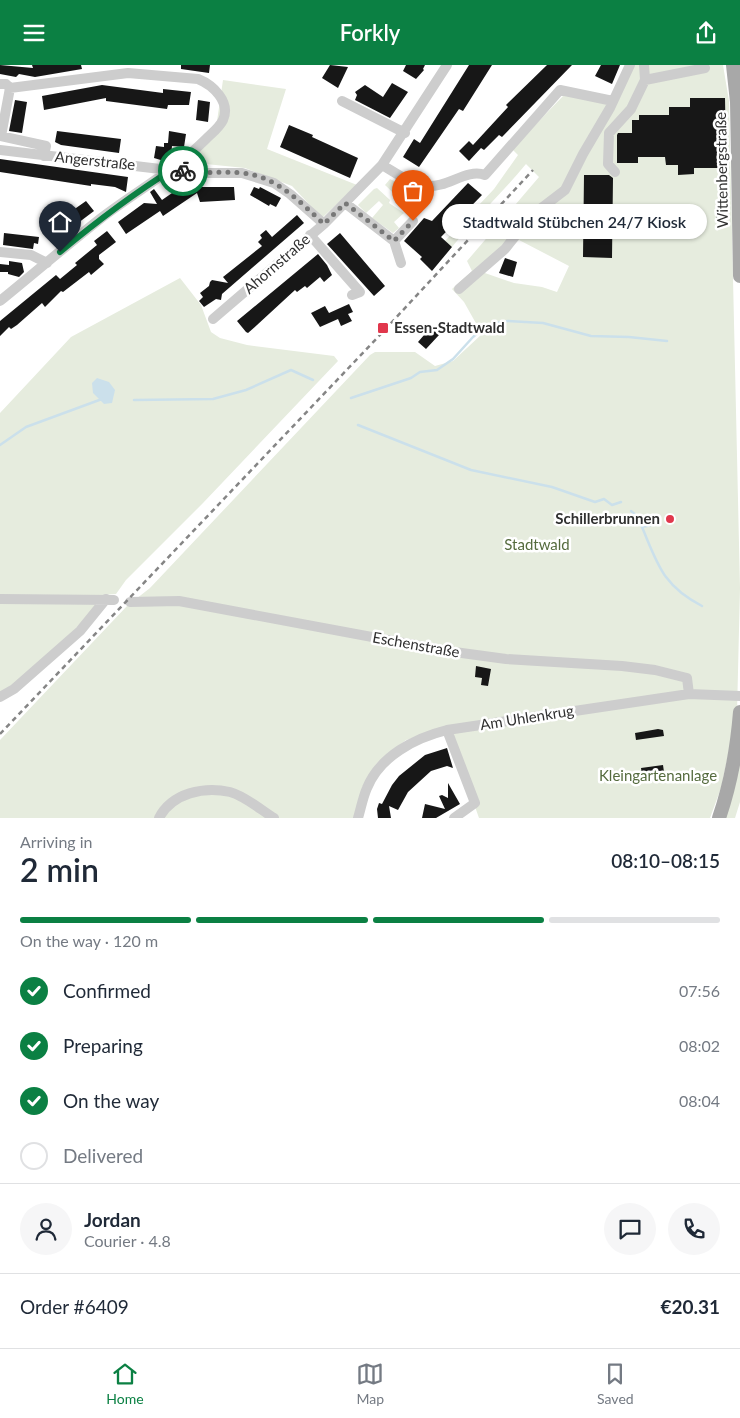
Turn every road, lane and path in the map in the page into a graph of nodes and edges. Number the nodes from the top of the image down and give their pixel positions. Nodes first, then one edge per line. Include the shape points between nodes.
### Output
1 (447, 65) edge
2 (630, 65) edge
3 (644, 65) edge
4 (733, 65) edge
5 (705, 68) dead end
6 (128, 69) edge
7 (645, 80) junction
8 (0, 84) edge
9 (10, 89) junction
10 (342, 101) dead end
11 (613, 101) junction
12 (404, 133) junction
13 (0, 136) edge
14 (0, 150) edge
15 (44, 156) junction
16 (382, 165) junction
17 (173, 169) junction
18 (615, 171) dead end
19 (345, 203) junction
20 (413, 221) dead end
21 (324, 224) junction
22 (310, 235) junction
23 (394, 241) junction
24 (0, 252) edge
25 (47, 263) junction
26 (401, 263) dead end
27 (740, 276) edge
28 (459, 289) dead end
29 (352, 295) dead end
30 (0, 301) edge
31 (213, 319) dead end
32 (0, 599) edge
33 (130, 602) dead end
34 (689, 694) junction
35 (740, 696) edge
36 (0, 697) edge
37 (740, 712) edge
38 (447, 730) junction
39 (159, 818) edge
40 (274, 818) edge
41 (358, 818) edge
42 (454, 818) edge
43 (719, 818) edge

1 - 12 street, Ahornstraße
2 - 11 street
3 - 7 street
4 - 27 main road, Wittenbergstraße via 737,102
5 - 7 street
6 - 9 street
6 - 17 street via 198,79 216,90 222,100 223,120
7 - 18 street via 631,109 609,133 608,165
8 - 9 street
9 - 13 street
10 - 12 street
11 - 16 street via 560,91 485,175 474,173 429,187 408,180
11 - 28 street via 565,190 531,216 505,249
12 - 16 street, Ahornstraße
13 - 15 street via 46,147
14 - 15 street, Angerstraße
15 - 17 street, Angerstraße
16 - 19 street, Ahornstraße
17 - 21 street, Angerstraße via 259,177 290,193
17 - 25 street via 101,219
19 - 21 street, Ahornstraße
19 - 23 street
20 - 23 street
21 - 22 street, Ahornstraße
22 - 29 street via 360,292
22 - 31 street, Ahornstraße
23 - 26 street
24 - 25 street via 31,255
25 - 30 street
32 - 36 street via 110,600 80,631 14,689
33 - 34 street, Eschenstraße via 179,601 384,640 506,659 655,670 687,678
34 - 35 street, Am Uhlenkrug
34 - 38 street, Am Uhlenkrug
37 - 43 main road via 736,758
38 - 41 street, Am Uhlenkrug via 420,738 381,765 368,787
38 - 42 street via 475,803
39 - 40 street via 168,805 181,797 208,790 230,792

